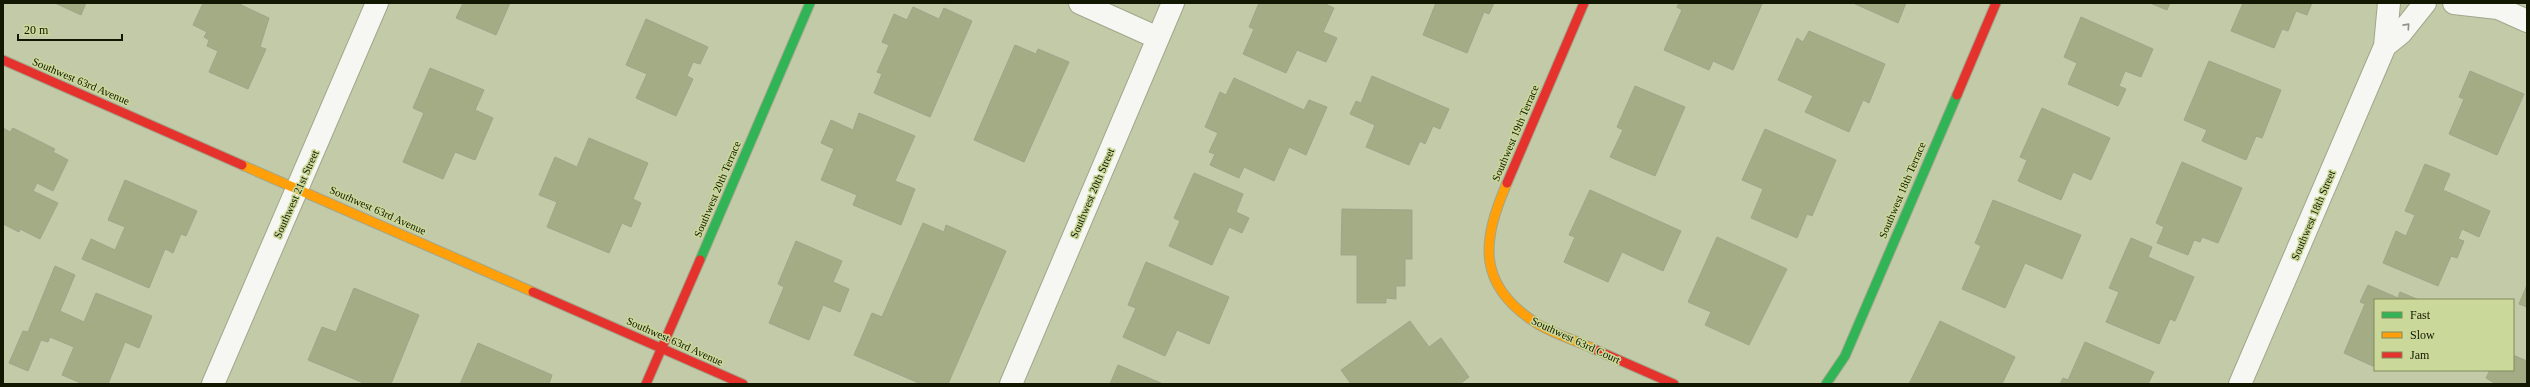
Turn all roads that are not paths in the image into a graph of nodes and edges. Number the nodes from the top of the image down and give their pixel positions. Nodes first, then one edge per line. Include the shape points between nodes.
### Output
1 (377, 3) edge
2 (810, 3) edge
3 (1080, 3) edge
4 (1174, 3) edge
5 (1584, 3) edge
6 (1996, 3) edge
7 (2389, 3) edge
8 (2412, 3) edge
9 (2426, 3) edge
10 (2454, 3) edge
11 (2495, 6) edge
12 (2527, 21) edge
13 (1158, 38) junction
14 (2385, 46) junction
15 (3, 60) edge
16 (299, 188) junction
17 (1494, 276) joint
18 (661, 348) junction
19 (213, 384) edge
20 (646, 384) edge
21 (743, 384) edge
22 (1011, 384) edge
23 (1674, 384) edge
24 (1826, 384) edge
25 (2240, 384) edge

1 - 16 street, Southwest 21st Street
2 - 18 street, Southwest 20th Terrace
3 - 13 street
4 - 13 street, Southwest 20th Street
5 - 17 street, Southwest 19th Terrace via 1494,216 1488,248
6 - 24 street, Southwest 18th Terrace via 1845,356
7 - 14 street, Southwest 18th Street
8 - 9 street
14 -> 9 street, Southwest 18th Street via 2401,33
10 - 11 street
11 - 12 street
13 - 22 street, Southwest 20th Street
14 - 25 street, Southwest 18th Street
15 - 16 street, Southwest 63rd Avenue
16 - 18 street, Southwest 63rd Avenue
16 - 19 street, Southwest 21st Street
17 - 23 street, Southwest 63rd Court via 1505,297 1536,323
18 - 20 street, Southwest 20th Terrace
18 - 21 street, Southwest 63rd Avenue

